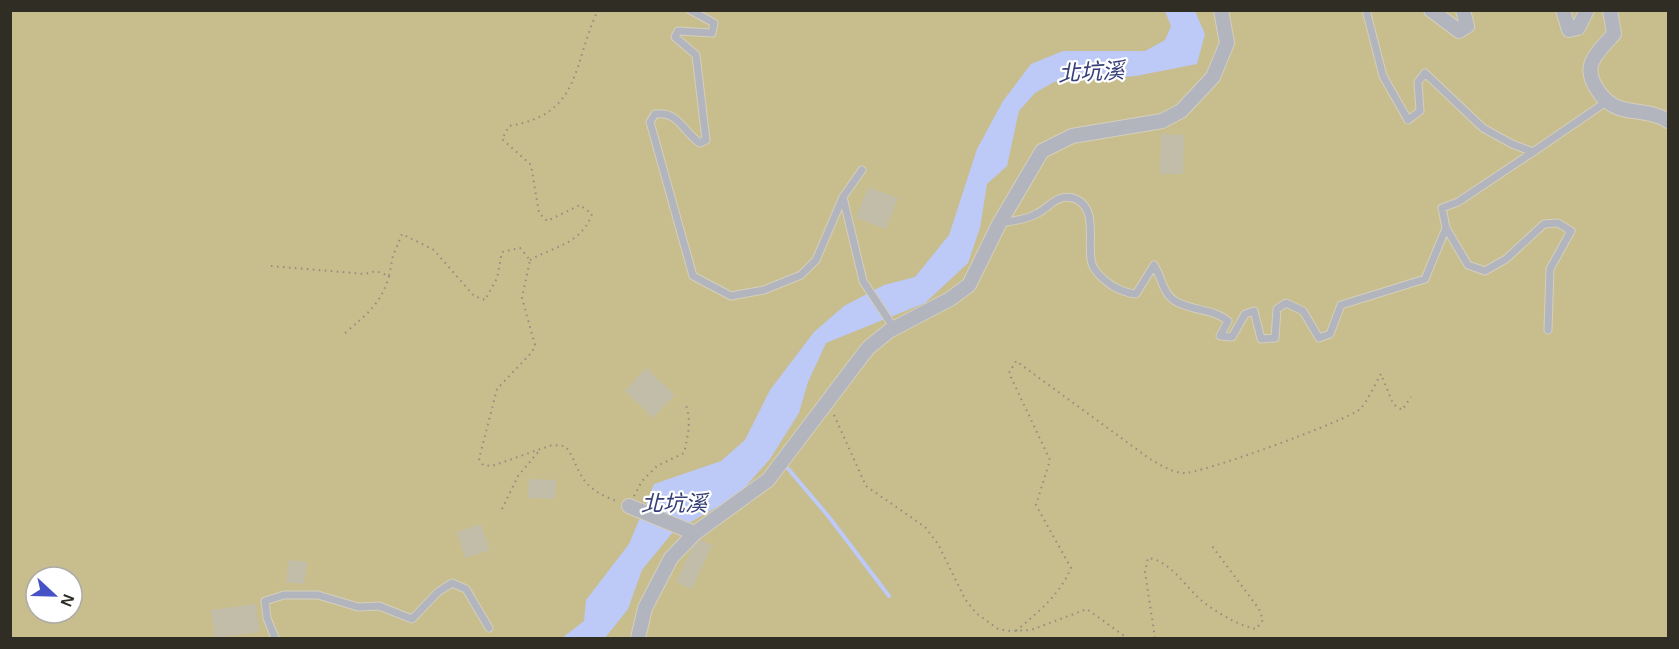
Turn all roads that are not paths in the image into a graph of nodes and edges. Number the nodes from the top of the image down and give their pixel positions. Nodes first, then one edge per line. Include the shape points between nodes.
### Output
1 (690, 10) edge
2 (1221, 10) edge
3 (1366, 10) edge
4 (1431, 10) edge
5 (1463, 10) edge
6 (1563, 10) edge
7 (1587, 10) edge
8 (1610, 10) edge
9 (1606, 102) junction
10 (1668, 121) edge
11 (1533, 152) junction
12 (862, 170) dead end
13 (843, 197) junction
14 (999, 224) junction
15 (1446, 228) junction
16 (893, 328) junction
17 (1548, 330) dead end
18 (628, 506) road end
19 (694, 533) dead end
20 (489, 628) dead end
21 (275, 639) edge
22 (638, 639) edge

1 - 13 lane via 714,23 712,33 678,31 675,37 696,55 706,140 700,143 691,137 675,117 666,113 656,114 651,122 693,276 731,296 765,290 801,275 816,260
2 - 14 street via 1227,43 1213,77 1181,111 1162,121 1055,142 1042,151 1031,167
3 - 11 lane via 1383,76 1408,120 1420,111 1419,82 1425,73 1483,128
4 - 5 street via 1459,32 1467,26
6 - 7 street via 1569,30 1578,28
8 - 9 street via 1614,34 1592,61 1590,74
9 - 10 street
9 - 11 lane
11 - 15 lane via 1458,202 1442,208
12 - 13 lane
13 - 16 lane via 863,281
14 - 15 lane via 1036,215 1054,200 1073,198 1085,207 1091,220 1093,266 1103,279 1126,294 1136,294 1154,265 1166,292 1176,302 1218,313 1228,321 1220,336 1232,337 1245,314 1254,311 1261,339 1275,338 1277,309 1286,303 1303,311 1319,338 1330,334 1341,305 1425,279
14 - 16 street via 969,285
15 - 17 lane via 1468,265 1485,272 1506,259 1544,224 1558,223 1570,231 1550,269
16 - 22 street via 868,348 768,480 695,533 670,558 645,608
18 - 19 street
20 - 21 lane via 466,589 452,583 412,619 379,606 358,607 318,595 284,595 265,601

